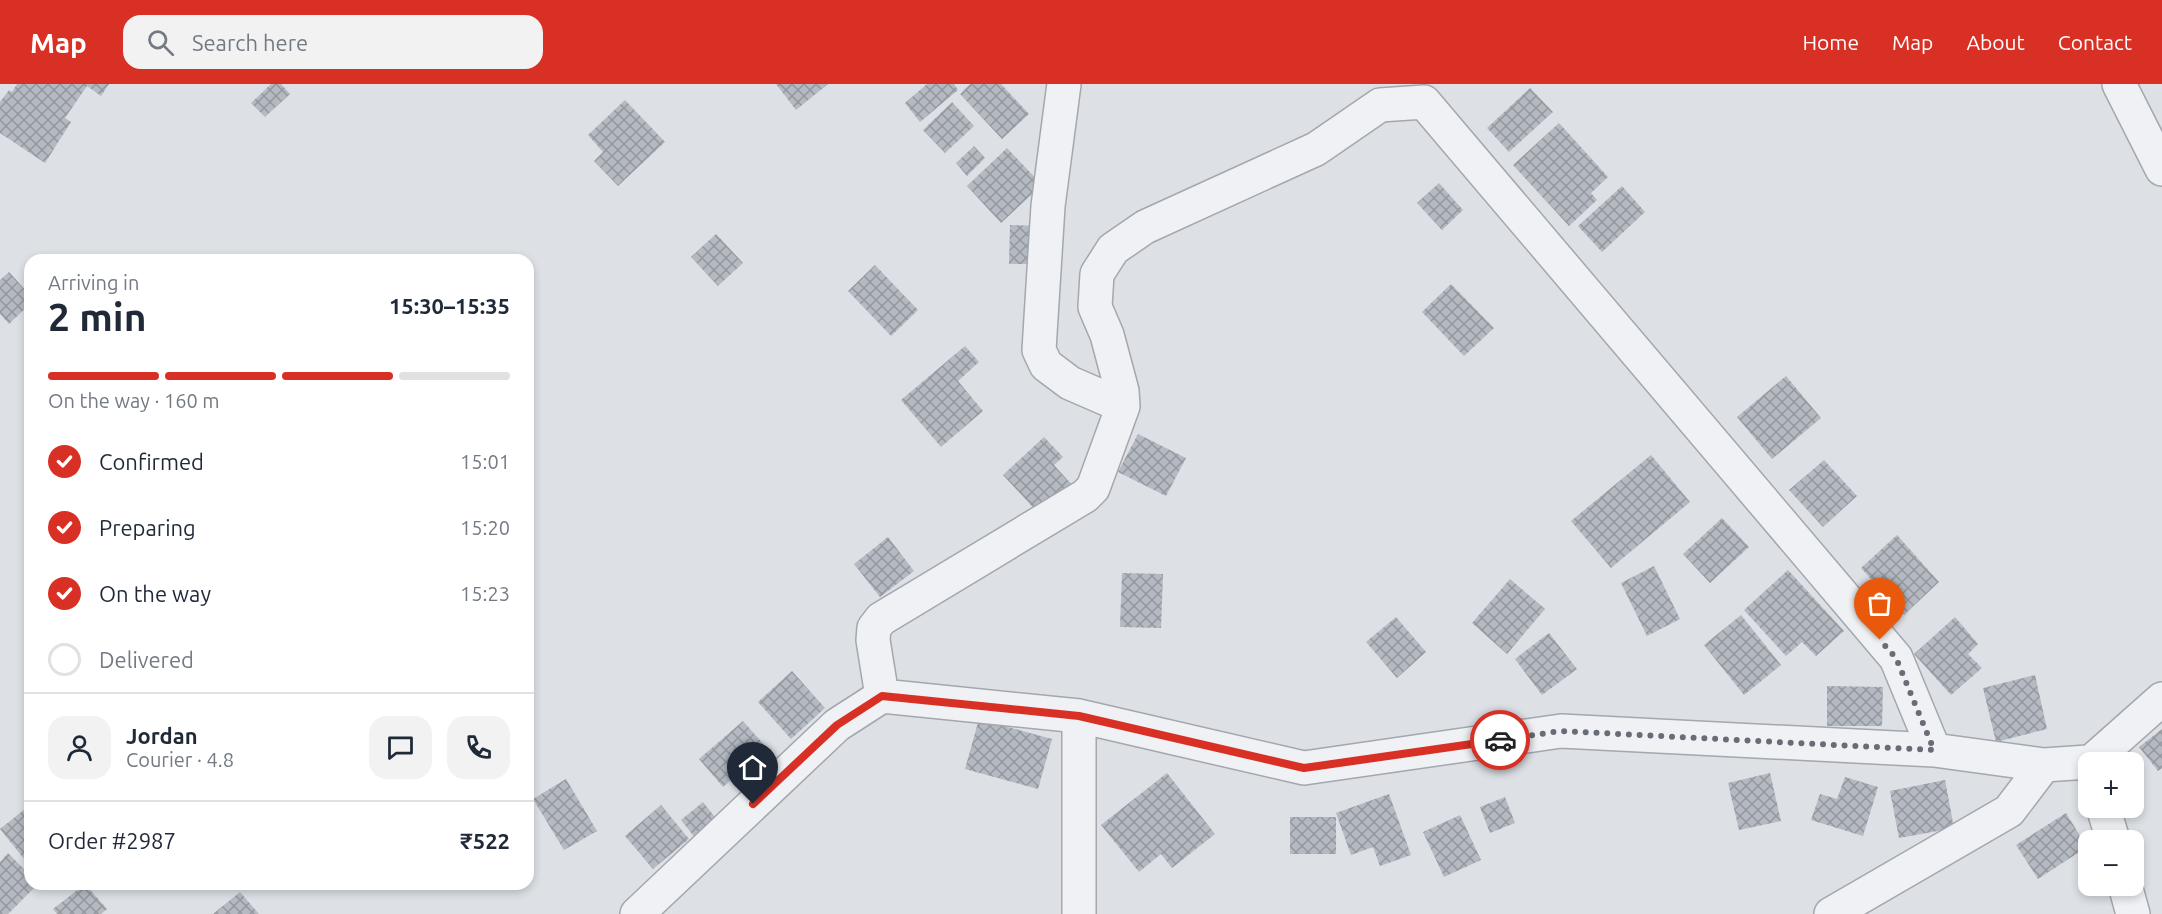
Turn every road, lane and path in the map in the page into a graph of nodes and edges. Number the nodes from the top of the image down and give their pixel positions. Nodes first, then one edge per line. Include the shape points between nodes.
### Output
1 (1064, 84) edge
2 (2119, 84) edge
3 (2162, 169) edge
4 (1123, 406) junction
5 (882, 696) junction
6 (2162, 699) edge
7 (1079, 716) junction
8 (1934, 750) junction
9 (2101, 752) edge
10 (2078, 763) edge
11 (2044, 765) junction
12 (2128, 896) edge
13 (637, 914) edge
14 (1079, 914) edge
15 (1831, 914) edge
16 (2133, 914) edge

1 - 4 street via 1048,206 1039,350 1046,365 1070,383
2 - 3 street
4 - 5 street via 1093,488 1085,496 881,619 874,628 873,640
4 - 8 street via 1107,335 1095,307 1097,274 1113,249 1144,228 1316,149 1380,105 1424,102 1896,658
5 - 7 street
5 - 13 street via 837,725
6 - 9 street
7 - 8 street via 1304,768 1561,731
7 - 14 street
8 - 11 street
10 - 11 street
11 - 15 street via 2009,811
12 - 16 street

